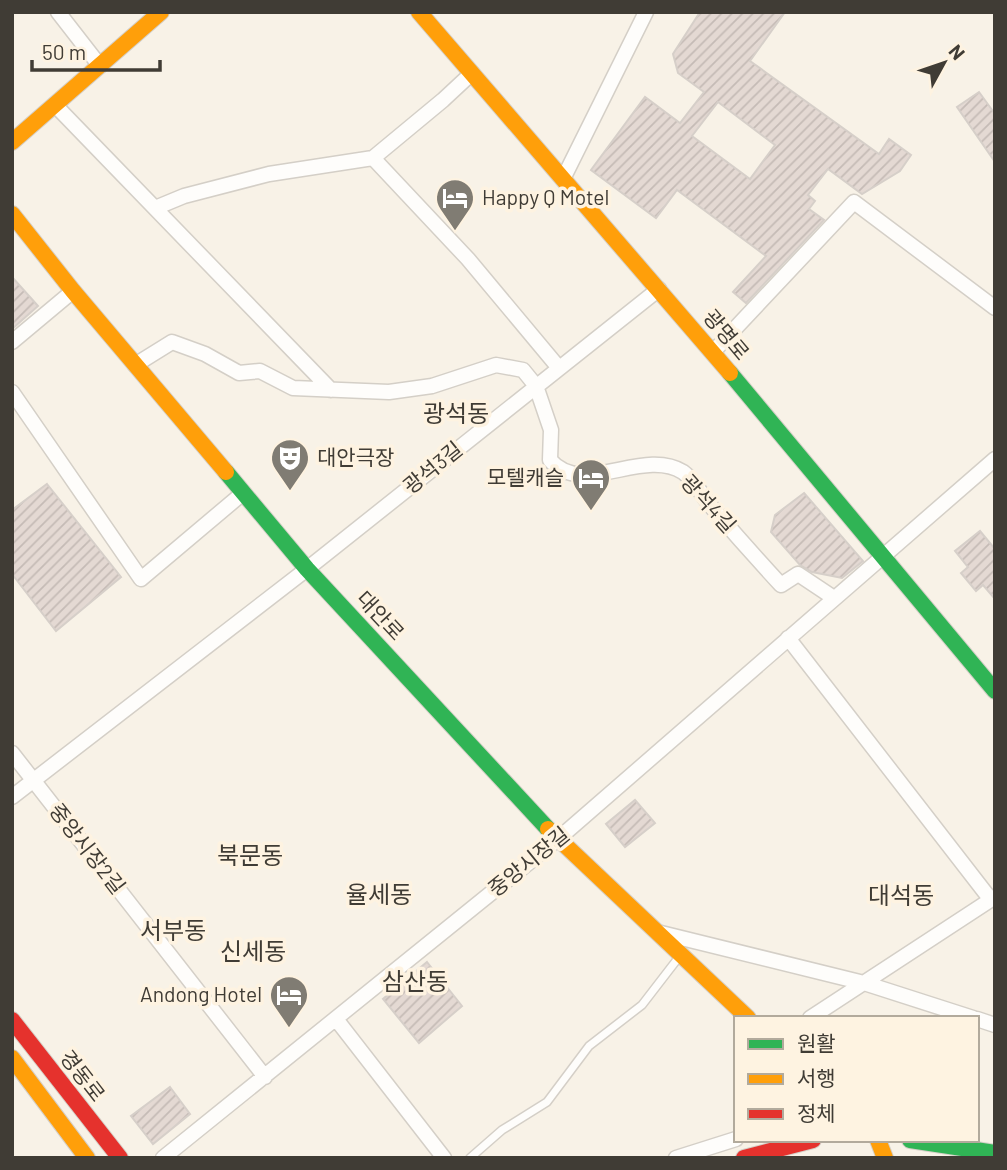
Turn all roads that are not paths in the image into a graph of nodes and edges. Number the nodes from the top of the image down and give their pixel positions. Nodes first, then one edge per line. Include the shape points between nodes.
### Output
1 (58, 12) edge
2 (161, 12) edge
3 (419, 12) edge
4 (646, 12) edge
5 (100, 66) junction
6 (472, 73) junction
7 (55, 105) junction
8 (12, 142) edge
9 (373, 158) junction
10 (563, 179) junction
11 (155, 208) junction
12 (12, 214) edge
13 (659, 289) junction
14 (73, 291) junction
15 (995, 308) edge
16 (12, 342) edge
17 (713, 352) junction
18 (135, 365) junction
19 (559, 368) junction
20 (536, 386) junction
21 (331, 390) junction
22 (12, 392) edge
23 (995, 459) edge
24 (243, 493) junction
25 (884, 555) junction
26 (307, 569) junction
27 (834, 598) junction
28 (788, 638) junction
29 (995, 691) edge
30 (12, 753) edge
31 (33, 780) junction
32 (12, 797) edge
33 (558, 839) junction
34 (993, 898) edge
35 (655, 931) junction
36 (681, 953) junction
37 (864, 983) junction
38 (746, 1016) edge
39 (813, 1016) edge
40 (969, 1016) edge
41 (336, 1019) junction
42 (12, 1020) edge
43 (12, 1059) edge
44 (265, 1077) junction
45 (734, 1140) edge
46 (805, 1142) edge
47 (922, 1142) edge
48 (995, 1153) edge
49 (87, 1158) edge
50 (120, 1158) edge
51 (163, 1158) edge
52 (444, 1158) edge
53 (470, 1158) edge
54 (676, 1158) edge
55 (744, 1158) edge

1 - 5 street
2 - 5 street
3 - 6 street, 광명로
4 - 10 street
5 - 7 street
6 - 9 street
6 - 10 street, 광명로
7 - 8 street
7 - 11 street
9 - 11 street via 269,174
9 - 19 street via 468,259
10 - 13 street, 광명로
11 - 21 street
12 - 14 street, 대안로
13 - 17 street, 광명로
13 - 19 street, 광석3길
14 - 16 street
14 - 18 street, 대안로
15 - 17 street via 854,202
17 - 25 street, 광명로
18 - 21 street via 172,342 239,373 260,371 293,388
18 - 24 street, 대안로
19 - 20 street, 광석3길
20 - 21 street via 523,370 496,365 432,386 389,392
20 - 26 street, 광석3길
20 - 27 street, 광석4길 via 551,430 551,460 558,469 589,476 657,464 683,472 781,585 798,574
22 - 24 street via 141,579
23 - 25 street, 중앙시장길
24 - 26 street, 대안로
25 - 27 street, 중앙시장길
25 - 29 street, 광명로
26 - 31 street, 광석3길
26 - 33 street, 대안로
27 - 28 street, 중앙시장길
28 - 33 street, 중앙시장길
28 - 34 street
30 - 31 street, 중앙시장2길
31 - 32 street, 광석3길
31 - 44 street, 중앙시장2길
33 - 35 street, 대안로
33 - 41 street, 중앙시장길
34 - 37 street
35 - 36 street, 대안로
35 - 37 street
36 - 38 street, 대안로
36 - 53 lane via 642,1005 589,1046 547,1102 502,1130
37 - 39 street
37 - 40 street
41 - 44 street, 중앙시장길
41 - 52 street
42 - 50 street, 경동로
43 - 49 street
44 - 51 street, 중앙시장길
45 - 54 street
46 - 55 street
47 - 48 street

